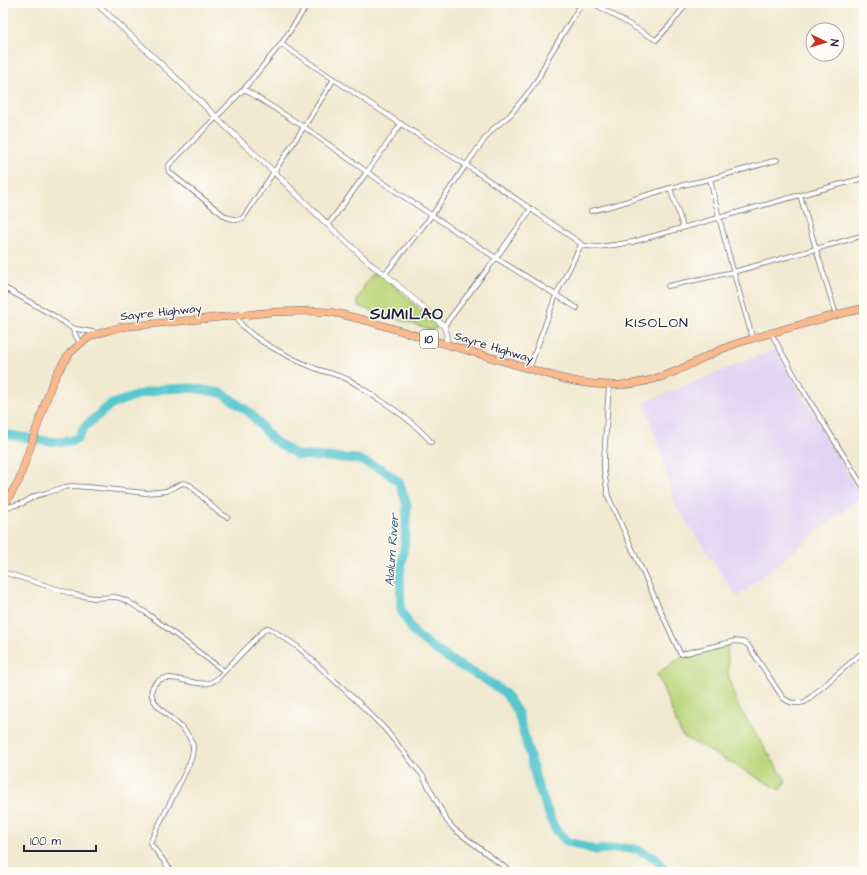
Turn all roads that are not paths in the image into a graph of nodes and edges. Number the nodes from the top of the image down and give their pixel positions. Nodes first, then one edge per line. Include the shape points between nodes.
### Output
1 (96, 3) edge
2 (582, 3) edge
3 (593, 3) edge
4 (687, 3) edge
5 (306, 7) dead end
6 (281, 44) junction
7 (334, 79) junction
8 (244, 88) junction
9 (216, 117) junction
10 (401, 124) junction
11 (304, 127) junction
12 (777, 160) dead end
13 (466, 165) junction
14 (274, 172) junction
15 (366, 172) junction
16 (864, 178) edge
17 (710, 179) junction
18 (670, 188) junction
19 (800, 195) junction
20 (531, 209) junction
21 (591, 211) dead end
22 (432, 215) junction
23 (719, 218) junction
24 (328, 224) junction
25 (683, 227) junction
26 (864, 235) edge
27 (580, 245) junction
28 (816, 249) junction
29 (496, 258) junction
30 (733, 272) junction
31 (385, 274) junction
32 (668, 286) dead end
33 (3, 287) edge
34 (556, 296) junction
35 (577, 308) dead end
36 (864, 308) edge
37 (836, 315) junction
38 (236, 316) junction
39 (444, 326) junction
40 (72, 328) junction
41 (100, 333) junction
42 (771, 333) junction
43 (753, 339) junction
44 (80, 344) junction
45 (446, 344) junction
46 (529, 369) junction
47 (609, 386) junction
48 (431, 442) dead end
49 (864, 488) edge
50 (3, 509) edge
51 (227, 517) dead end
52 (3, 572) edge
53 (864, 651) edge
54 (224, 671) junction
55 (172, 872) edge
56 (511, 872) edge

1 - 9 street
2 - 13 street via 532,88 510,115 493,129
3 - 4 street via 656,40
5 - 6 street
6 - 7 street
6 - 8 street
7 - 10 street
7 - 11 street
8 - 9 street
8 - 11 street
9 - 14 street
9 - 14 street via 169,165 169,172 226,217 237,220 243,218
10 - 13 street
10 - 15 street
11 - 14 street
11 - 15 street
12 - 17 street
13 - 20 street
13 - 22 street
14 - 24 street
15 - 22 street
15 - 24 street
16 - 19 street
17 - 18 street
17 - 23 street
18 - 21 street
18 - 25 street
19 - 23 street
19 - 28 street
20 - 27 street
20 - 29 street
22 - 29 street
22 - 31 street
23 - 25 street
23 - 30 street
24 - 31 street
25 - 27 street via 613,246
26 - 28 street
27 - 34 street
28 - 30 street
28 - 37 street
29 - 34 street
29 - 39 street
30 - 32 street
30 - 43 street
31 - 39 street
33 - 40 street
34 - 35 street
34 - 46 street
36 - 37 highway, Sayre Highway / 10
37 - 42 highway, Sayre Highway / 10
38 - 41 highway, Sayre Highway / 10 via 121,327
38 - 45 highway, Sayre Highway / 10 via 290,311 328,312
38 - 48 street via 250,332 276,349 316,369 352,381 407,418
39 - 45 street
40 - 41 street
40 - 44 street
41 - 44 highway, Sayre Highway / 10
42 - 43 highway, Sayre Highway / 10
42 - 49 street via 800,386
43 - 47 highway, Sayre Highway / 10 via 730,346 662,376 638,383
44 - 50 highway, Sayre Highway / 10 via 57,373 19,480
45 - 46 highway, Sayre Highway / 10
46 - 47 highway, Sayre Highway / 10 via 581,383
47 - 53 street via 604,458 608,496 680,653 735,641 743,642 748,645 783,698 789,703 797,704 805,702
50 - 51 street via 35,496 71,486 146,493 166,491 183,484 190,485
52 - 54 street via 80,596 120,598 145,612
54 - 55 street via 210,683 169,678 158,681 152,690 154,702 184,729 193,747 185,773 150,843
54 - 56 street via 267,628 298,647 385,729 423,776 447,821 454,829

